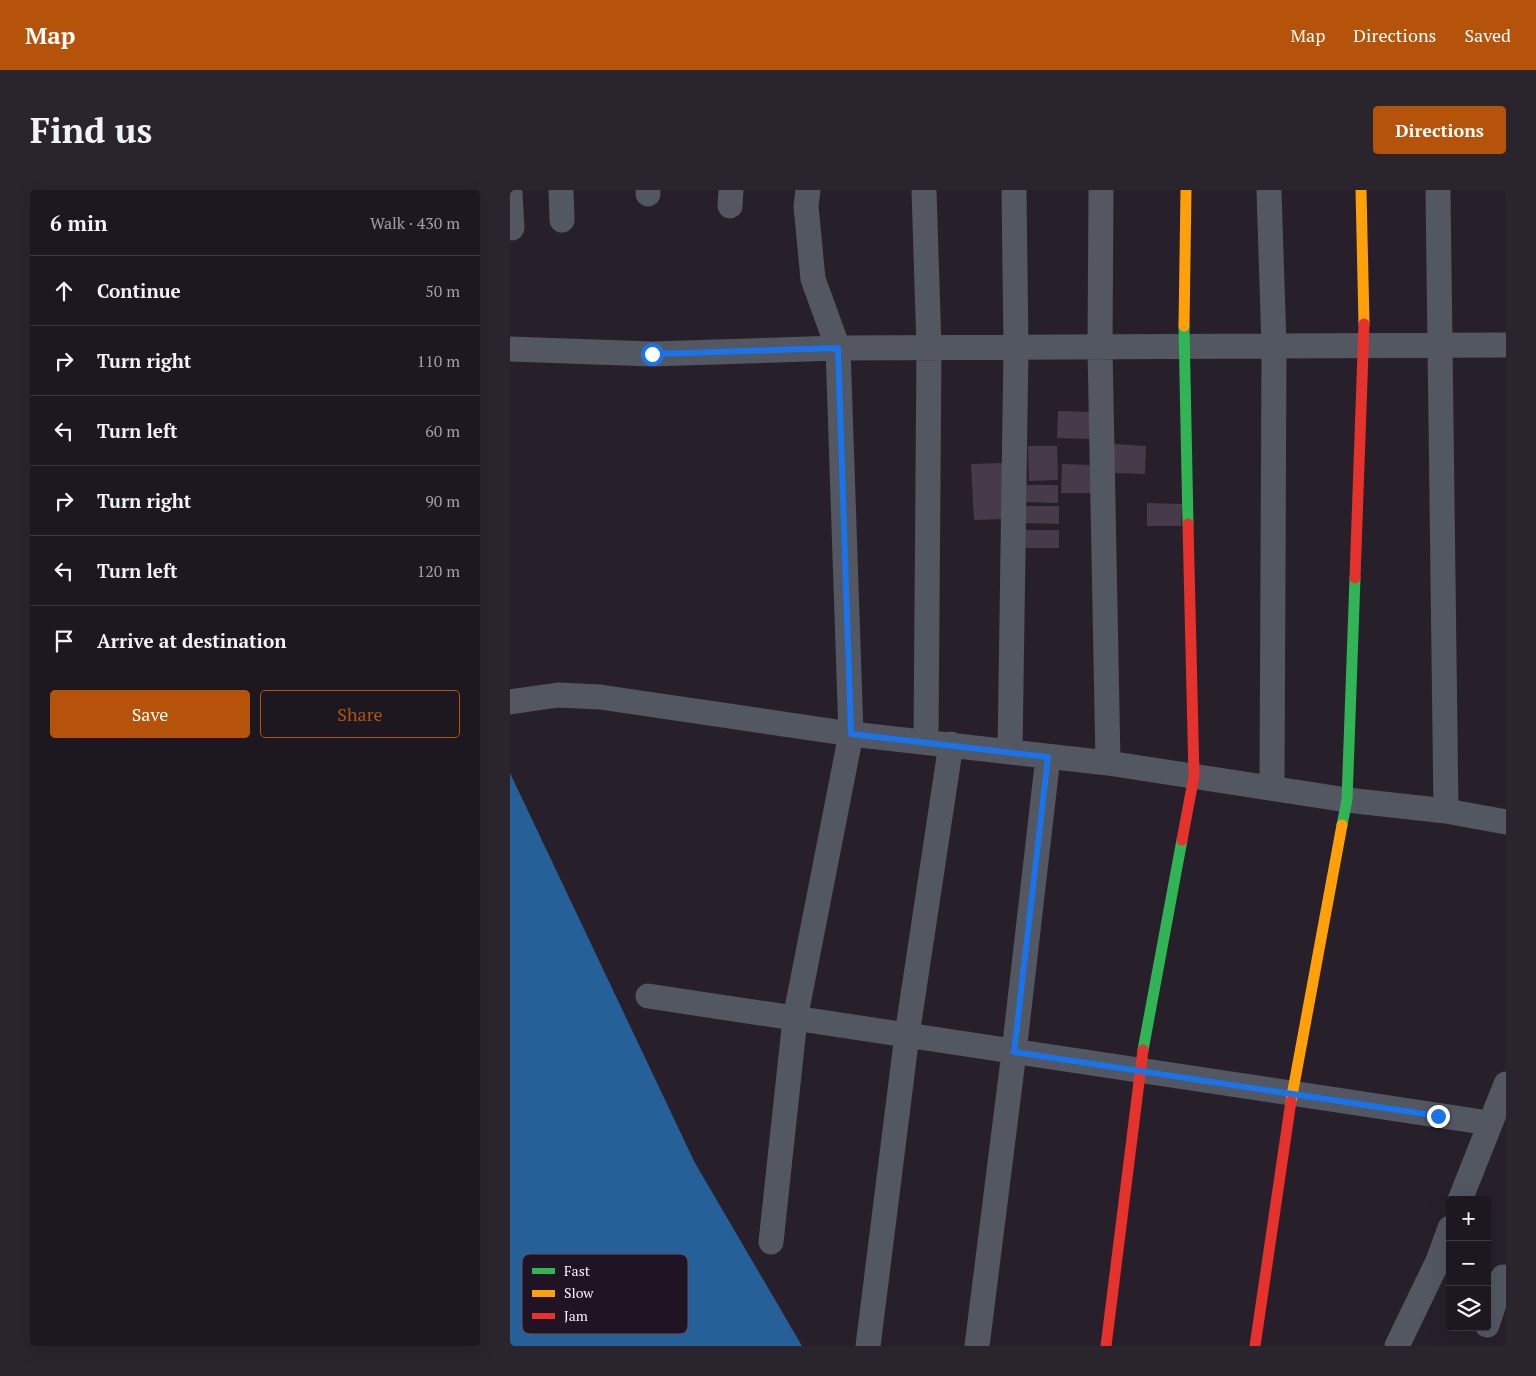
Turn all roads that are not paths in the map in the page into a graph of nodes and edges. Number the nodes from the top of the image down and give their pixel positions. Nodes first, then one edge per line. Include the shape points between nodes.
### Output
1 (561, 190) edge
2 (808, 190) edge
3 (924, 190) edge
4 (1014, 190) edge
5 (1100, 190) edge
6 (1186, 190) edge
7 (1270, 190) edge
8 (1361, 190) edge
9 (1438, 190) edge
10 (510, 193) edge
11 (562, 220) dead end
12 (512, 228) dead end
13 (1506, 345) edge
14 (1364, 346) junction
15 (1440, 346) junction
16 (1274, 347) junction
17 (838, 348) junction
18 (929, 348) junction
19 (1016, 348) junction
20 (1100, 348) junction
21 (1184, 348) junction
22 (510, 349) edge
23 (510, 702) edge
24 (851, 734) junction
25 (926, 741) junction
26 (951, 744) junction
27 (1010, 752) junction
28 (1048, 757) junction
29 (1108, 763) junction
30 (1194, 776) junction
31 (1272, 788) junction
32 (1347, 800) junction
33 (1446, 811) junction
34 (1506, 822) edge
35 (648, 996) dead end
36 (795, 1019) junction
37 (907, 1035) junction
38 (1014, 1052) junction
39 (1140, 1070) junction
40 (1506, 1084) edge
41 (1292, 1093) junction
42 (1489, 1123) junction
43 (1462, 1196) edge
44 (1448, 1241) edge
45 (772, 1242) dead end
46 (1444, 1262) edge
47 (1499, 1276) edge
48 (1491, 1309) edge
49 (1485, 1331) edge
50 (868, 1346) edge
51 (977, 1346) edge
52 (1106, 1346) edge
53 (1255, 1346) edge
54 (1396, 1346) edge
55 (1480, 1346) edge

1 - 11 street
2 - 17 street via 806,206 813,279
3 - 18 street
4 - 19 street
5 - 20 street
6 - 21 street
7 - 16 street
8 - 14 street
9 - 15 street
10 - 12 street
13 - 15 street
14 - 15 street
14 - 16 street
14 - 32 street
15 - 33 street
16 - 21 street
16 - 31 street
17 - 18 street
17 - 22 street via 652,354
17 - 24 street
18 - 19 street
18 - 25 street
19 - 20 street
19 - 27 street
20 - 21 street
20 - 29 street
21 - 30 street
23 - 24 street via 558,695 600,696
24 - 25 street
24 - 36 street
25 - 26 street
26 - 27 street
26 - 37 street
27 - 28 street
28 - 29 street
28 - 38 street
29 - 30 street
30 - 31 street
30 - 39 street
31 - 32 street
32 - 33 street
32 - 41 street
33 - 34 street
35 - 36 street
36 - 37 street
36 - 45 street
37 - 38 street
37 - 50 street
38 - 39 street
38 - 51 street
39 - 41 street
39 - 52 street
40 - 42 street
41 - 42 street
41 - 53 street
42 - 43 street
44 - 46 street
46 - 54 street
47 - 48 street
49 - 55 street

